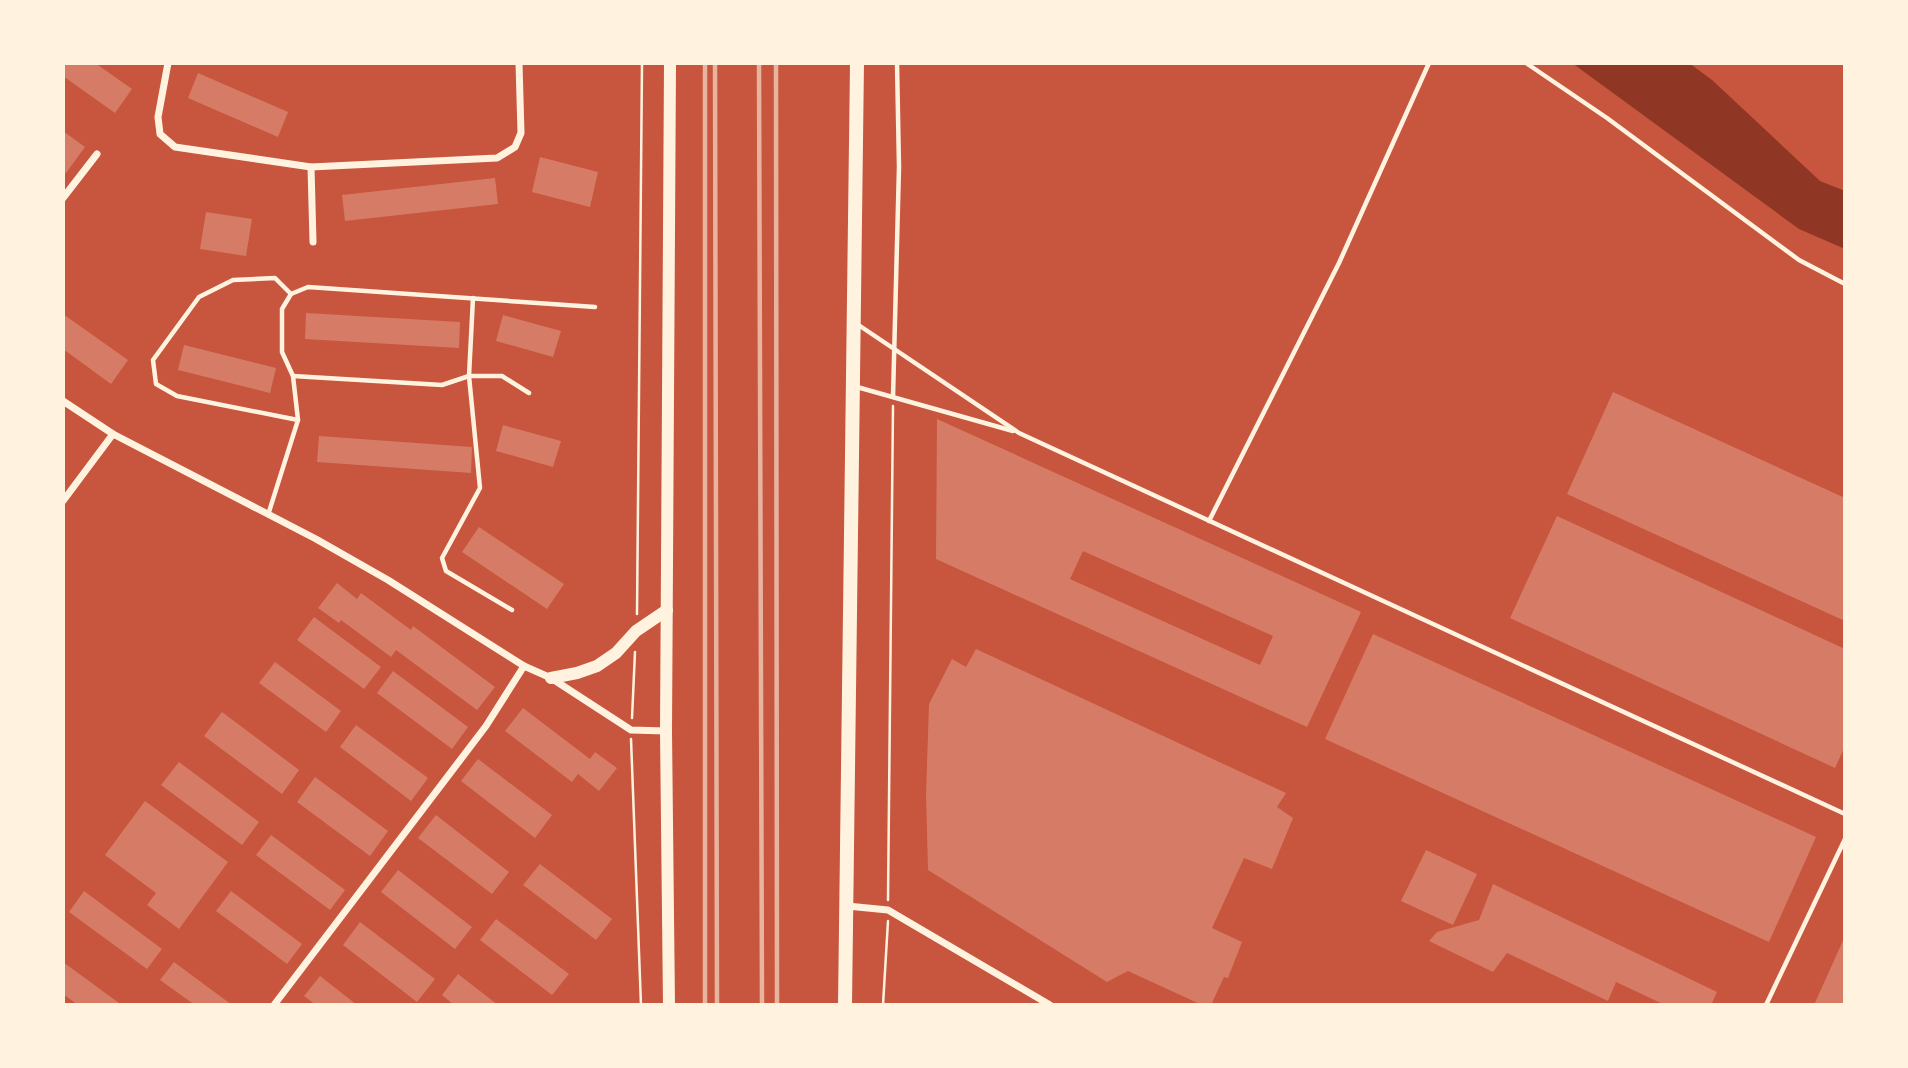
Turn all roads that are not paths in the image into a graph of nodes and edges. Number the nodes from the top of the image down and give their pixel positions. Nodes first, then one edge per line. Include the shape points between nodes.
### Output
1 (168, 63) edge
2 (519, 63) edge
3 (670, 63) edge
4 (856, 63) edge
5 (897, 63) edge
6 (1429, 63) edge
7 (1526, 63) edge
8 (97, 154) dead end
9 (312, 167) junction
10 (63, 198) edge
11 (313, 242) dead end
12 (1845, 284) edge
13 (291, 294) junction
14 (473, 298) junction
15 (595, 307) dead end
16 (853, 322) junction
17 (894, 349) junction
18 (293, 376) junction
19 (469, 376) junction
20 (852, 386) junction
21 (529, 393) dead end
22 (893, 397) junction
23 (63, 401) edge
24 (298, 420) junction
25 (1019, 433) junction
26 (113, 434) junction
27 (63, 500) edge
28 (268, 515) junction
29 (1209, 521) junction
30 (512, 610) dead end
31 (667, 610) junction
32 (524, 666) junction
33 (551, 678) junction
34 (666, 732) junction
35 (1845, 814) edge
36 (1845, 839) edge
37 (847, 906) junction
38 (274, 1005) edge
39 (669, 1005) edge
40 (845, 1005) edge
41 (1050, 1005) edge
42 (1766, 1005) edge

1 - 9 street via 160,134 175,147
2 - 9 street via 521,133 515,147 497,158
3 - 31 main road
4 - 16 main road
5 - 17 lane
6 - 29 lane via 1339,263
7 - 12 lane via 1799,260
8 - 10 street
9 - 11 street
13 - 14 lane via 309,287
13 - 18 lane via 282,309 282,352
13 - 24 lane via 275,278 233,280 199,297 153,360 156,384 177,396
14 - 15 lane
14 - 19 lane
16 - 17 lane
16 - 20 main road
17 - 22 lane
17 - 25 lane
18 - 19 lane via 442,385
18 - 24 lane
19 - 21 lane via 502,376
19 - 30 lane via 480,488 442,558 446,571
20 - 22 lane
20 - 37 main road
22 - 25 lane
23 - 26 street
24 - 28 lane
25 - 29 lane
26 - 27 street
26 - 28 street
28 - 32 street via 388,580
29 - 35 lane
31 - 33 main road via 597,666
31 - 34 main road
32 - 33 street
32 - 38 street via 485,726
33 - 34 street via 631,730
34 - 39 main road
36 - 42 lane
37 - 40 main road
37 - 41 street via 888,910

